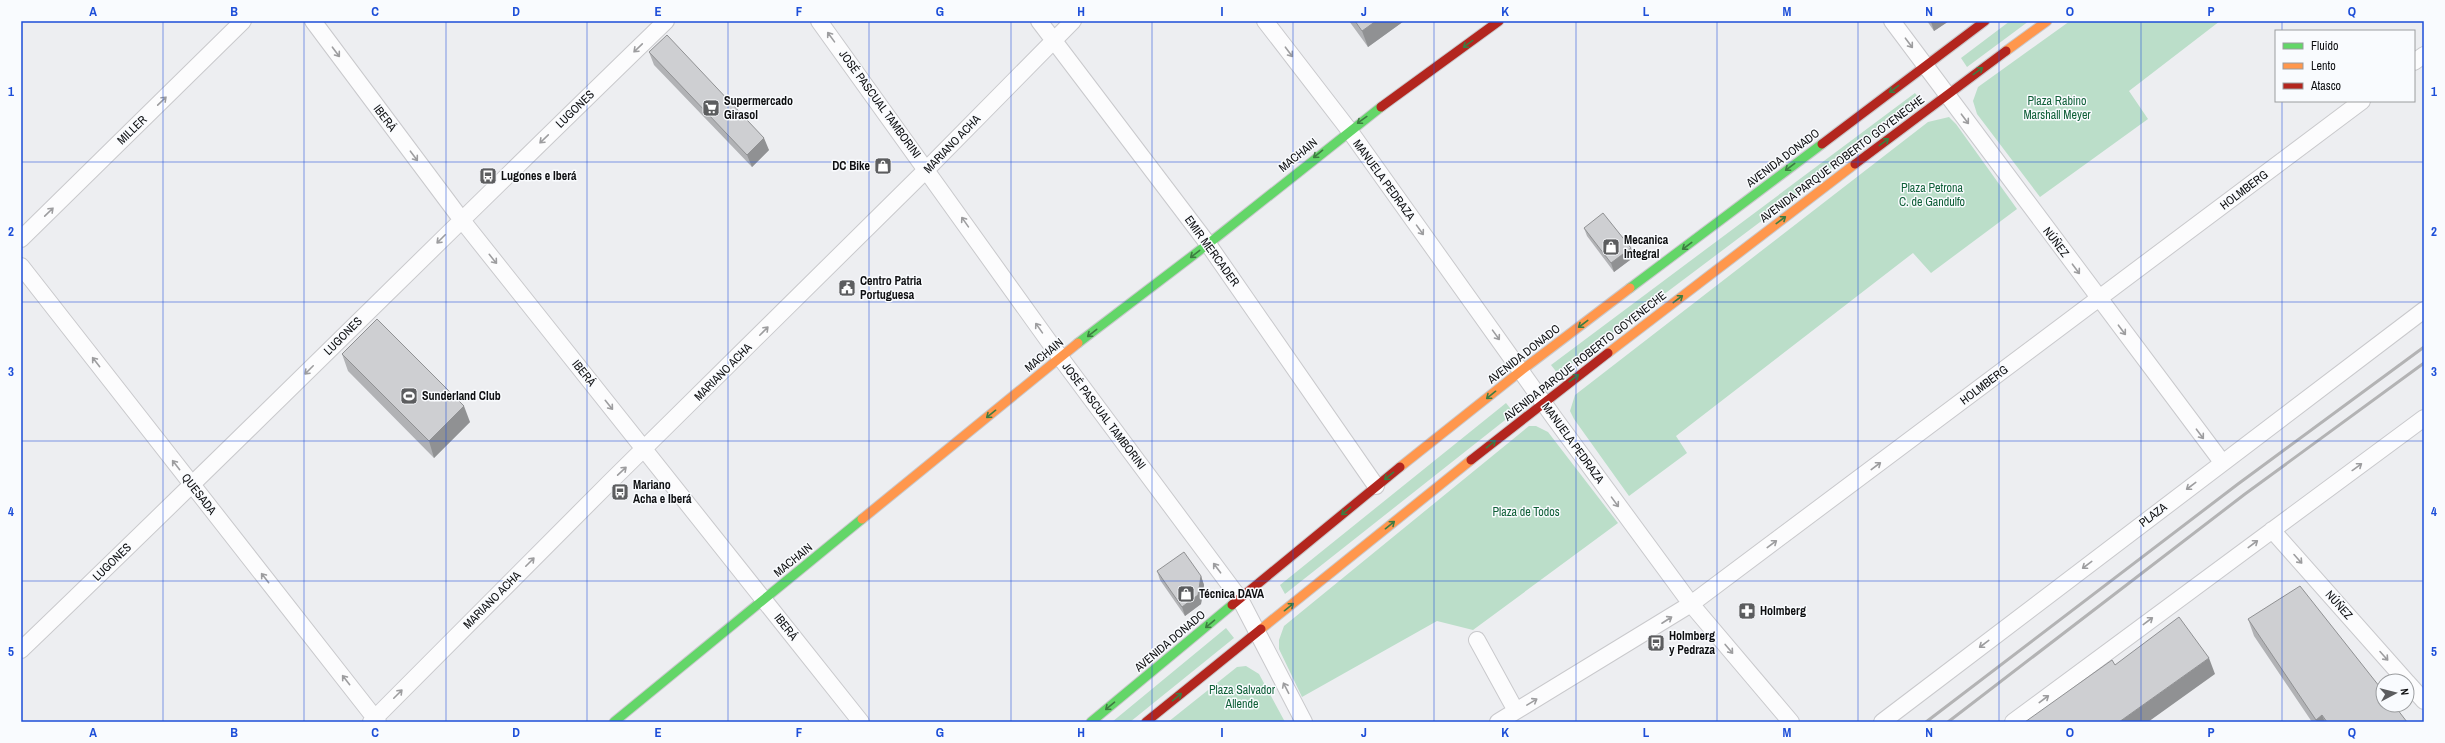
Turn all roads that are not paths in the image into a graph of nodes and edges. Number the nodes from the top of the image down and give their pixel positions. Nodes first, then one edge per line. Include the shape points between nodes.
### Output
1 (243, 21) edge
2 (313, 21) edge
3 (666, 21) edge
4 (819, 21) edge
5 (1039, 21) edge
6 (1073, 21) edge
7 (1265, 21) edge
8 (1499, 21) edge
9 (1892, 21) edge
10 (1985, 21) edge
11 (2047, 21) edge
12 (1053, 40) junction
13 (2424, 55) edge
14 (2415, 61) edge
15 (1925, 66) junction
16 (1947, 94) junction
17 (2361, 102) edge
18 (1349, 130) junction
19 (927, 169) junction
20 (461, 219) junction
21 (21, 239) edge
22 (1208, 244) junction
23 (21, 266) edge
24 (2099, 299) junction
25 (2424, 310) edge
26 (1060, 358) junction
27 (1522, 370) junction
28 (1543, 402) junction
29 (2424, 418) edge
30 (645, 449) junction
31 (2222, 462) junction
32 (192, 485) junction
33 (1376, 486) junction
34 (2272, 530) junction
35 (765, 599) junction
36 (1240, 599) junction
37 (1691, 604) junction
38 (1258, 631) junction
39 (1477, 640) dead end
40 (21, 650) edge
41 (2400, 673) edge
42 (2415, 690) edge
43 (2424, 701) edge
44 (1516, 711) junction
45 (375, 721) edge
46 (614, 722) edge
47 (861, 722) edge
48 (1091, 722) edge
49 (1146, 722) edge
50 (1304, 722) edge
51 (1498, 722) edge
52 (1791, 722) edge
53 (1882, 722) edge
54 (2012, 722) edge

21 -> 1 street, MILLER
2 -> 20 street, IBERÁ
3 -> 20 street, LUGONES
19 -> 4 street, JOSÉ PASCUAL TAMBORINI
5 - 12 street, EMIR MERCADER
6 - 12 street, MARIANO ACHA
7 -> 18 street, MANUELA PEDRAZA
8 -> 18 main road, MACHAIN
9 -> 15 street, NÚÑEZ
10 - 15 main road, AVENIDA DONADO
16 -> 11 main road, AVENIDA PARQUE ROBERTO GOYENECHE
12 - 19 street, MARIANO ACHA
12 - 22 street, EMIR MERCADER
13 - 14 street
15 - 16 street, NÚÑEZ
15 -> 27 main road, AVENIDA DONADO
16 -> 24 street, NÚÑEZ
28 -> 16 main road, AVENIDA PARQUE ROBERTO GOYENECHE
17 - 24 street, HOLMBERG
18 -> 22 main road, MACHAIN
18 -> 27 street, MANUELA PEDRAZA
26 -> 19 street, JOSÉ PASCUAL TAMBORINI
30 -> 19 street, MARIANO ACHA
20 -> 30 street, IBERÁ
20 -> 32 street, LUGONES
22 -> 26 main road, MACHAIN
22 - 33 street, EMIR MERCADER
32 -> 23 street, QUESADA
24 -> 31 street, NÚÑEZ
37 -> 24 street, HOLMBERG
25 - 31 street, PLAZA
26 -> 35 main road, MACHAIN
36 -> 26 street, JOSÉ PASCUAL TAMBORINI
27 - 28 street, MANUELA PEDRAZA
27 -> 33 main road, AVENIDA DONADO
28 -> 37 street, MANUELA PEDRAZA
38 -> 28 main road, AVENIDA PARQUE ROBERTO GOYENECHE
34 -> 29 street
30 - 35 street, IBERÁ
45 -> 30 street, MARIANO ACHA
31 -> 53 street, PLAZA
32 - 40 street, LUGONES
45 -> 32 street, QUESADA
33 -> 36 main road, AVENIDA DONADO
34 -> 41 street, NÚÑEZ
54 -> 34 street
35 - 46 main road, MACHAIN
35 - 47 street, IBERÁ
36 - 38 street, JOSÉ PASCUAL TAMBORINI
36 -> 48 main road, AVENIDA DONADO
44 -> 37 street, HOLMBERG
37 -> 52 street, MANUELA PEDRAZA
49 -> 38 main road, AVENIDA PARQUE ROBERTO GOYENECHE
50 -> 38 street, JOSÉ PASCUAL TAMBORINI
39 - 44 street
42 - 43 street, NÚÑEZ
44 - 51 street, HOLMBERG

